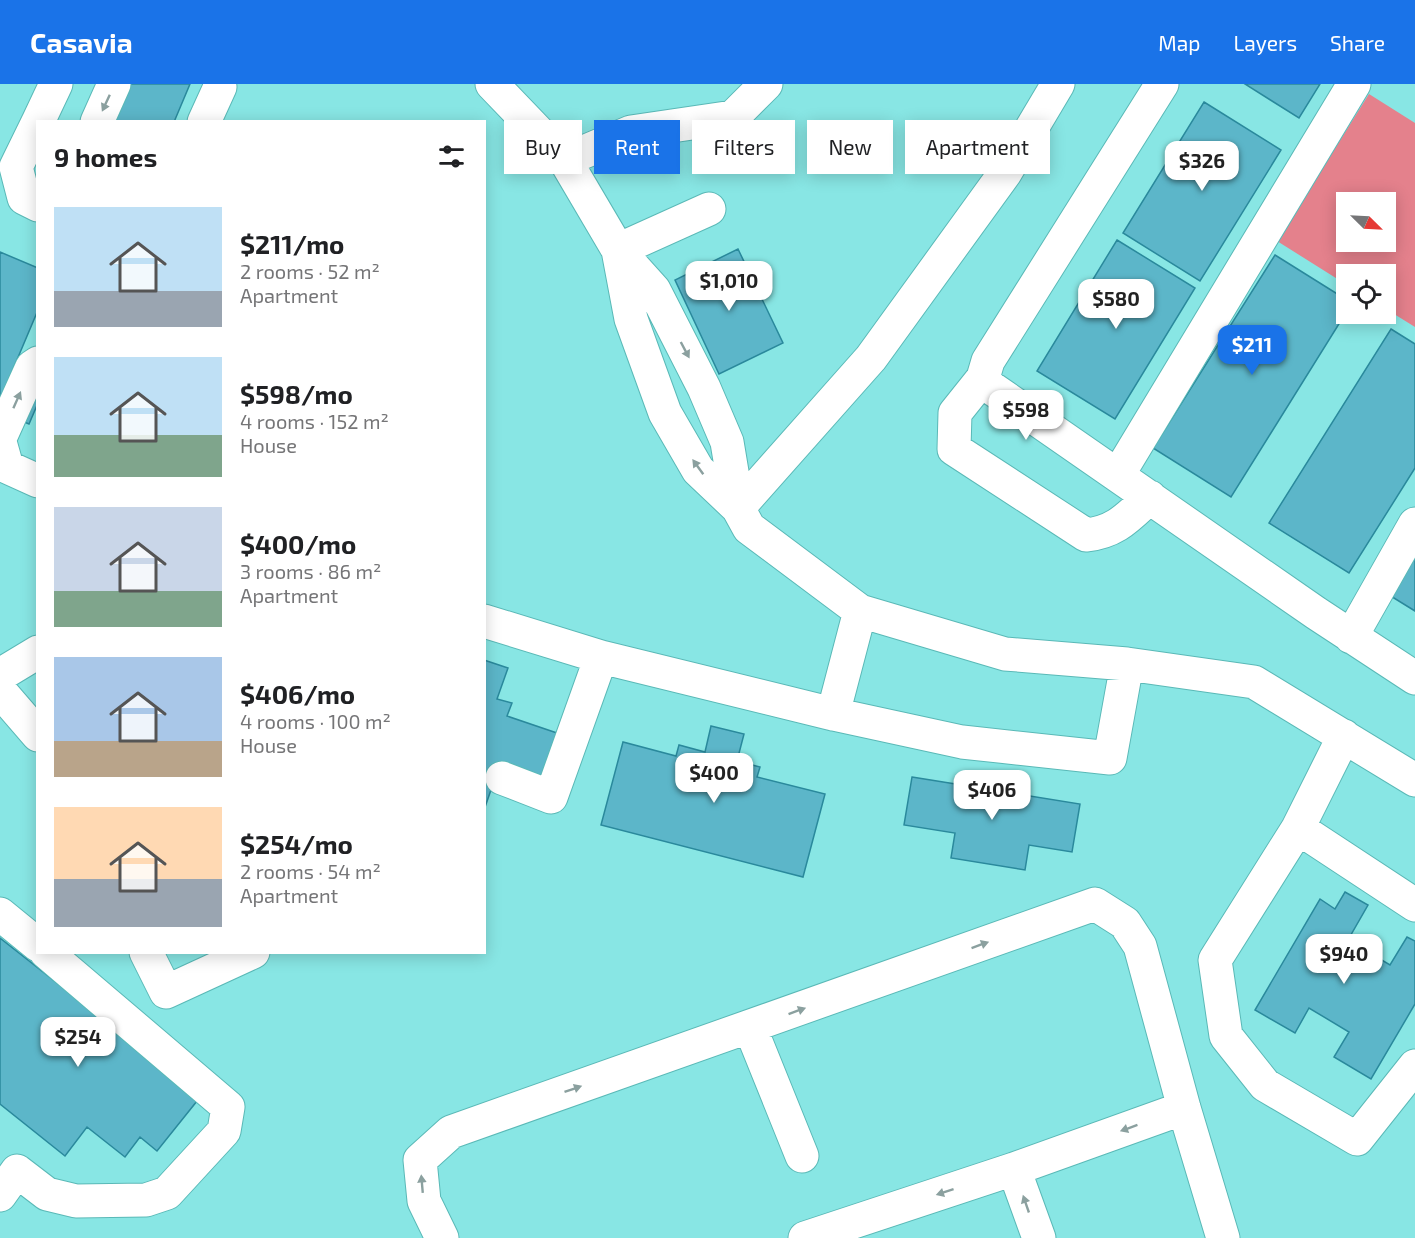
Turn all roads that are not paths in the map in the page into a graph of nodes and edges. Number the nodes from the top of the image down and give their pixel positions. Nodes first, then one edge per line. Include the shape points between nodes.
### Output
1 (56, 84) edge
2 (114, 84) edge
3 (492, 84) edge
4 (766, 84) edge
5 (1058, 84) edge
6 (1162, 84) edge
7 (1354, 84) edge
8 (220, 87) dead end
9 (38, 120) edge
10 (98, 120) edge
11 (205, 120) edge
12 (527, 120) edge
13 (36, 124) edge
14 (582, 153) edge
15 (573, 174) edge
16 (36, 204) edge
17 (709, 209) dead end
18 (618, 250) junction
19 (36, 364) edge
20 (982, 378) junction
21 (0, 440) edge
22 (1118, 475) junction
23 (36, 480) edge
24 (1150, 497) junction
25 (738, 508) junction
26 (1415, 524) edge
27 (860, 611) junction
28 (486, 622) edge
29 (1351, 637) junction
30 (36, 653) edge
31 (601, 657) junction
32 (1127, 664) junction
33 (0, 675) edge
34 (1415, 678) edge
35 (0, 691) edge
36 (833, 714) junction
37 (36, 733) edge
38 (1344, 736) junction
39 (502, 778) dead end
40 (1415, 780) edge
41 (1298, 828) junction
42 (1415, 905) edge
43 (0, 914) edge
44 (36, 943) edge
45 (48, 954) edge
46 (147, 954) edge
47 (249, 954) edge
48 (750, 1027) junction
49 (1415, 1066) edge
50 (1184, 1108) junction
51 (802, 1156) dead end
52 (1014, 1169) junction
53 (6, 1174) edge
54 (442, 1238) edge
55 (805, 1238) edge
56 (1039, 1238) edge
57 (1223, 1238) edge

1 - 9 street
2 -> 10 street
3 - 12 street
4 - 14 street via 733,117 631,132
5 - 25 street via 1005,173 871,358
6 - 20 street via 988,361
7 - 22 street
8 - 11 street
13 - 16 street via 16,167 24,198
15 - 18 street
17 - 18 street
18 -> 25 street via 654,290 704,388 727,442
25 -> 18 street via 698,470 665,413 631,319
21 -> 19 street
20 - 22 street
20 - 24 street via 955,413 954,449 1086,535 1102,534 1120,525
21 - 23 street via 7,467
22 - 24 street
24 - 29 street
25 - 27 street via 748,528
26 - 29 street
27 - 32 street via 1005,654
27 - 36 street
28 - 31 street
29 - 34 street
30 - 33 street
31 - 36 street
31 - 39 street via 551,797
32 - 36 street via 1110,758 962,742
32 - 38 street via 1254,682
35 - 37 street
38 - 40 street
38 - 41 street
41 - 42 street
41 - 49 street via 1215,960 1226,1036 1265,1084 1357,1139
43 - 44 street
45 - 53 street via 228,1107 224,1131 167,1193 146,1200 76,1201 47,1194
46 - 47 street via 166,992
48 -> 50 street via 1095,904 1125,923 1140,946
48 - 51 street
54 -> 48 street via 424,1201 420,1160 451,1132
50 -> 52 street
50 - 57 street
52 -> 55 street
56 -> 52 street

